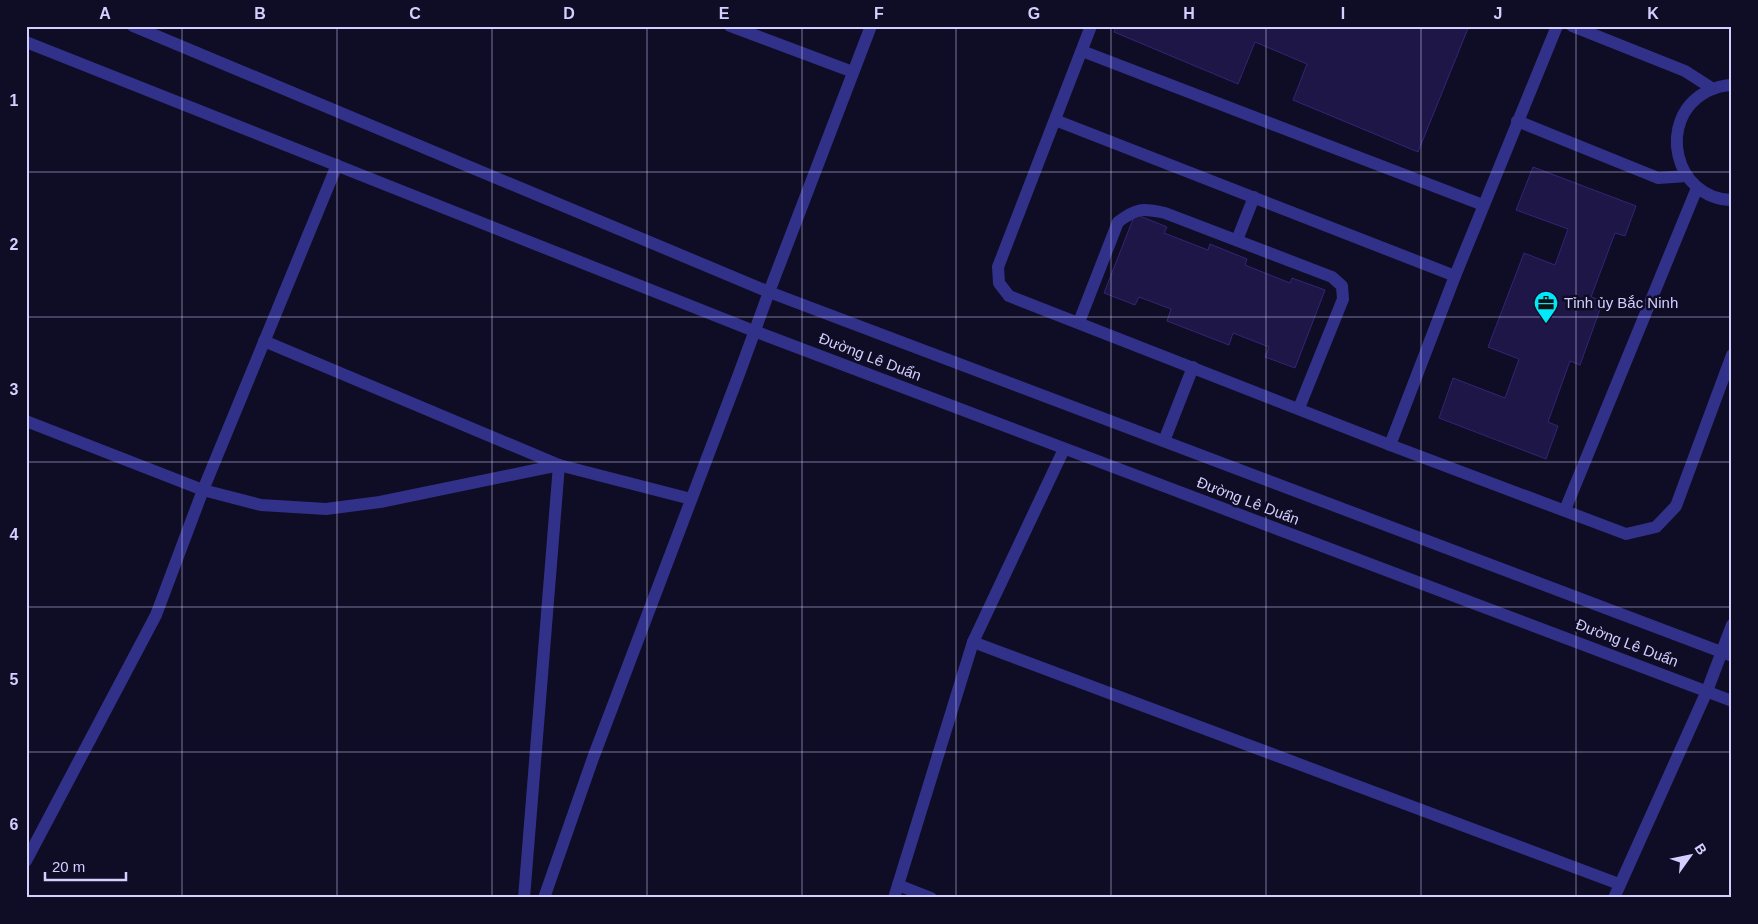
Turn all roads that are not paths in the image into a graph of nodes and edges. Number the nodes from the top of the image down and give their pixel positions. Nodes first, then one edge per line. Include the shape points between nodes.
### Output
1 (133, 26) edge
2 (730, 26) edge
3 (871, 26) edge
4 (1092, 26) edge
5 (1557, 26) edge
6 (1572, 26) edge
7 (26, 42) edge
8 (1082, 51) junction
9 (853, 72) junction
10 (1730, 82) edge
11 (1713, 88) junction
12 (1055, 120) junction
13 (1517, 121) junction
14 (337, 165) junction
15 (1687, 176) junction
16 (1697, 188) junction
17 (1254, 197) junction
18 (1732, 200) edge
19 (1483, 205) junction
20 (1237, 240) junction
21 (1455, 276) junction
22 (768, 292) junction
23 (1079, 322) junction
24 (754, 331) junction
25 (264, 341) junction
26 (1732, 355) edge
27 (1193, 367) junction
28 (1299, 408) junction
29 (26, 421) edge
30 (1164, 441) junction
31 (1390, 445) junction
32 (1064, 449) junction
33 (558, 465) junction
34 (203, 490) junction
35 (691, 498) junction
36 (1565, 510) junction
37 (1732, 625) edge
38 (973, 642) junction
39 (1726, 654) edge
40 (1707, 691) junction
41 (1732, 701) edge
42 (26, 861) edge
43 (1619, 884) junction
44 (898, 885) junction
45 (524, 898) edge
46 (544, 898) edge
47 (894, 898) edge
48 (931, 898) edge
49 (1614, 898) edge

1 - 22 street, Đường Lê Duẩn
2 - 9 street
3 - 9 street
4 - 8 street
5 - 13 street
6 - 11 street via 1685,71
7 - 14 street, Đường Lê Duẩn
8 - 12 street
8 - 19 street
9 - 22 street
10 - 11 street
11 - 15 street via 1689,106 1681,119 1676,149
12 - 17 street
12 - 23 street via 998,267 998,283 1009,296
13 - 15 street via 1658,178
13 - 19 street
14 - 24 street, Đường Lê Duẩn
14 - 25 street
15 - 16 street
16 - 18 street
16 - 36 street
17 - 20 street
17 - 21 street
19 - 21 street
20 - 23 street via 1165,213 1148,209 1132,212 1118,222
20 - 28 street via 1332,277 1342,286 1343,298
21 - 31 street
22 - 24 street
22 - 30 street, Đường Lê Duẩn
23 - 27 street
24 - 32 street, Đường Lê Duẩn
24 - 35 street
25 - 33 street
25 - 34 street
26 - 36 street via 1676,506 1656,527 1626,534
27 - 28 street
27 - 30 street
28 - 31 street
29 - 34 street
30 - 39 street, Đường Lê Duẩn
31 - 36 street
32 - 38 street
32 - 40 street, Đường Lê Duẩn
33 - 34 street via 380,502 326,509 261,505
33 - 35 street
33 - 45 street
34 - 42 street via 156,614
35 - 46 street
37 - 39 street
38 - 43 street
38 - 44 street
39 - 40 street
40 - 41 street, Đường Lê Duẩn
40 - 43 street
43 - 49 street
44 - 47 street
44 - 48 street

